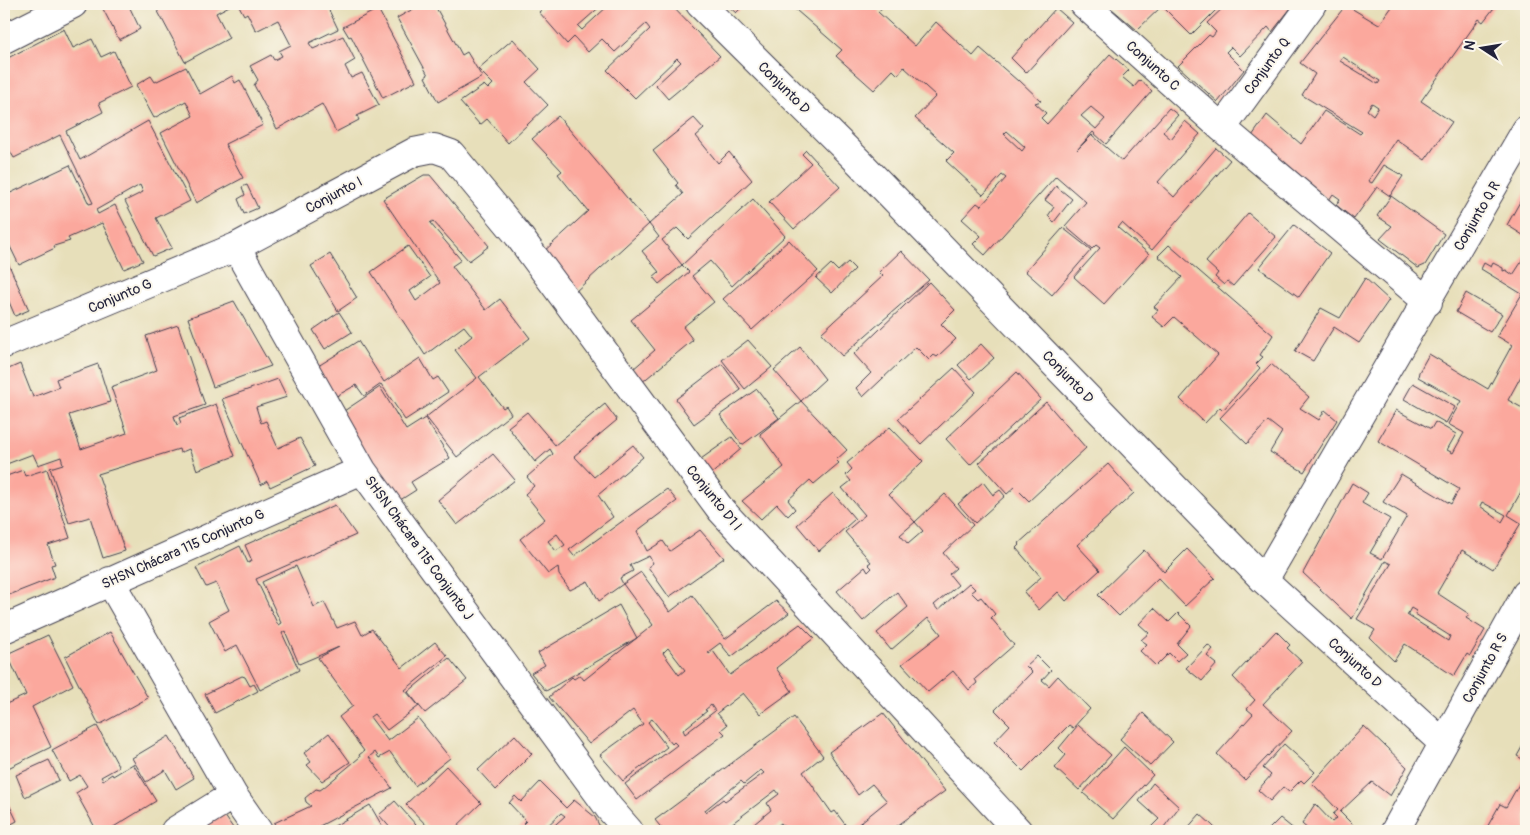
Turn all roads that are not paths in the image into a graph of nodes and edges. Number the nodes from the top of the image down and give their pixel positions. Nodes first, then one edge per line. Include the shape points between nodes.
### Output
1 (73, 4) edge
2 (700, 4) edge
3 (1084, 4) edge
4 (1312, 4) edge
5 (4, 39) edge
6 (1222, 128) junction
7 (1526, 130) edge
8 (434, 148) joint
9 (236, 247) junction
10 (1428, 302) junction
11 (4, 344) edge
12 (362, 470) junction
13 (1264, 580) junction
14 (110, 581) junction
15 (1526, 594) edge
16 (4, 629) edge
17 (1443, 743) junction
18 (233, 795) junction
19 (175, 831) edge
20 (258, 831) edge
21 (629, 831) edge
22 (1018, 831) edge
23 (1395, 831) edge

1 - 5 street
2 - 13 street, Conjunto D via 859,162
3 - 6 street, Conjunto C
4 - 6 street, Conjunto Q
6 - 10 street, Conjunto C
7 - 10 street, Conjunto Q R
8 - 9 street, Conjunto I via 414,152
8 - 22 street, Conjunto D1 I via 451,154 518,235 721,510
9 - 11 street, Conjunto G
9 - 12 street, SHSN Chácara 115 Conjunto J
10 - 13 street, Conjunto Q R
12 - 14 street, SHSN Chácara 115 Conjunto G
12 - 21 street, SHSN Chácara 115 Conjunto J via 608,808
13 - 17 street, Conjunto D
14 - 16 street, SHSN Chácara 115 Conjunto G
14 - 18 street
15 - 17 street, Conjunto R S
17 - 23 street, Conjunto R S
18 - 19 street
18 - 20 street

